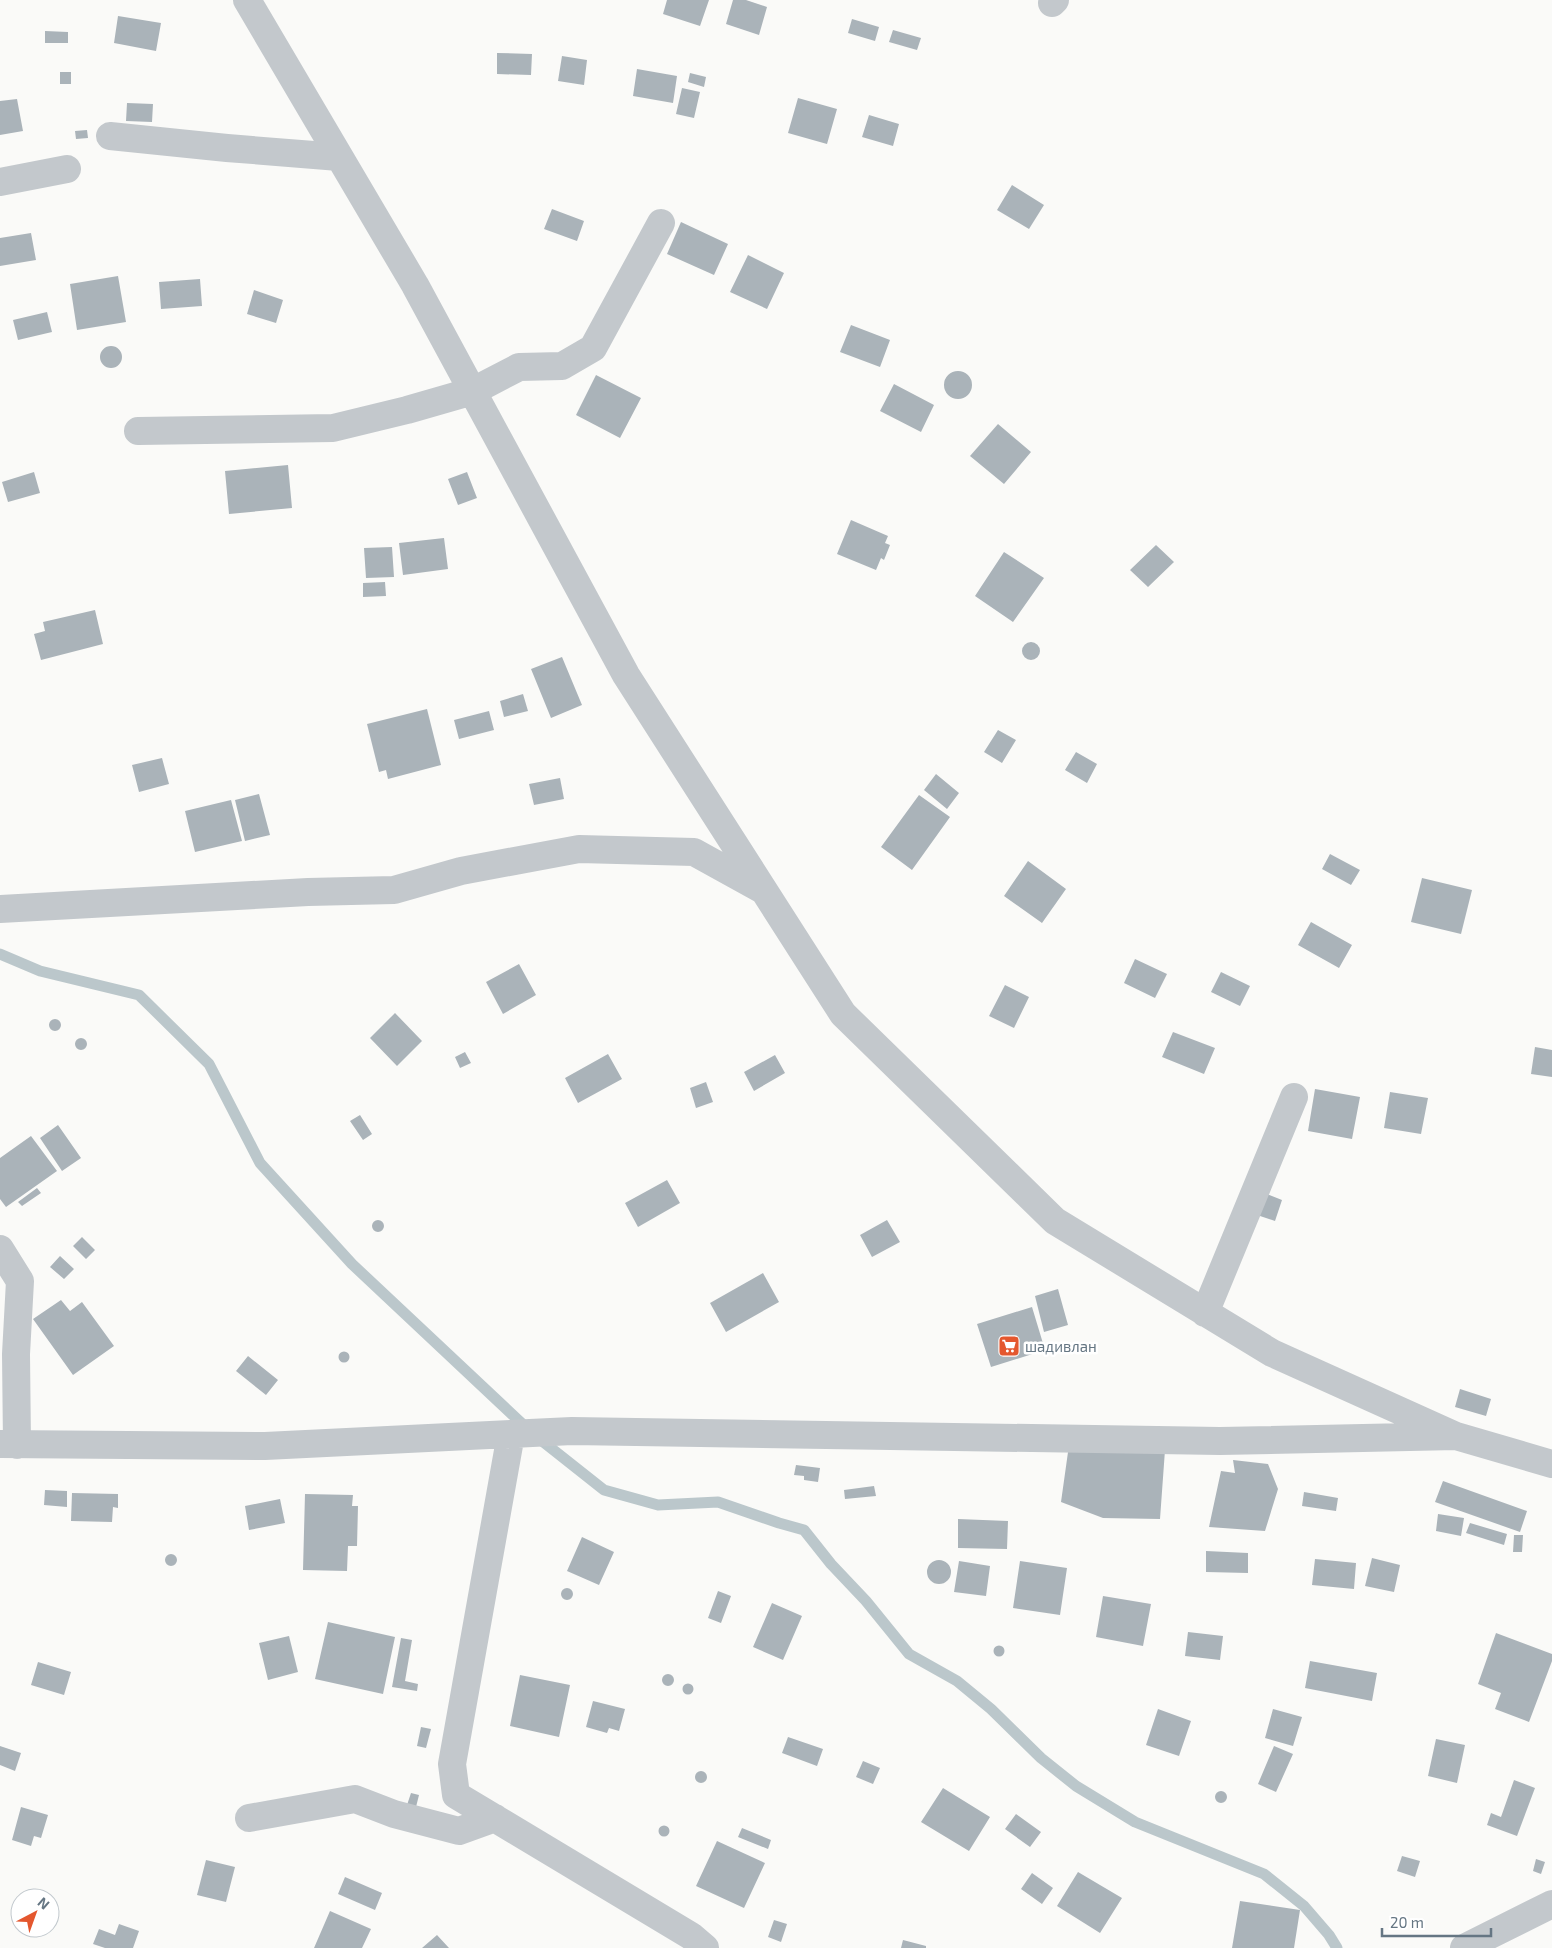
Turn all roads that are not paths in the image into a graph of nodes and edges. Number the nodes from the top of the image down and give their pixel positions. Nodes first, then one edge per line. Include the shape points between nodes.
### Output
1 (246, 0) edge
2 (110, 136) dead end
3 (339, 157) junction
4 (66, 169) dead end
5 (0, 182) edge
6 (661, 223) dead end
7 (473, 391) junction
8 (138, 431) dead end
9 (765, 891) junction
10 (0, 909) edge
11 (1294, 1097) dead end
12 (0, 1249) edge
13 (1205, 1313) junction
14 (511, 1434) junction
15 (1456, 1436) junction
16 (9, 1444) edge
17 (1552, 1464) edge
18 (249, 1818) dead end
19 (495, 1818) junction
20 (1552, 1904) edge
21 (705, 1948) edge
22 (1464, 1948) edge

1 - 3 street
2 - 3 street
3 - 7 street
4 - 5 street
6 - 7 street via 593,348 562,366 519,367
7 - 8 street via 333,428
7 - 9 street via 626,675
9 - 10 street via 694,852 579,849 461,871 394,890
9 - 13 street via 843,1014 1055,1221
11 - 13 street
12 - 16 street via 20,1281
13 - 15 street via 1272,1353
14 - 15 street via 572,1431 1220,1441
14 - 16 street via 265,1446
14 - 19 street via 452,1764 456,1795
15 - 17 street
18 - 19 street via 355,1799 394,1814 459,1831
19 - 21 street via 691,1936
20 - 22 street

